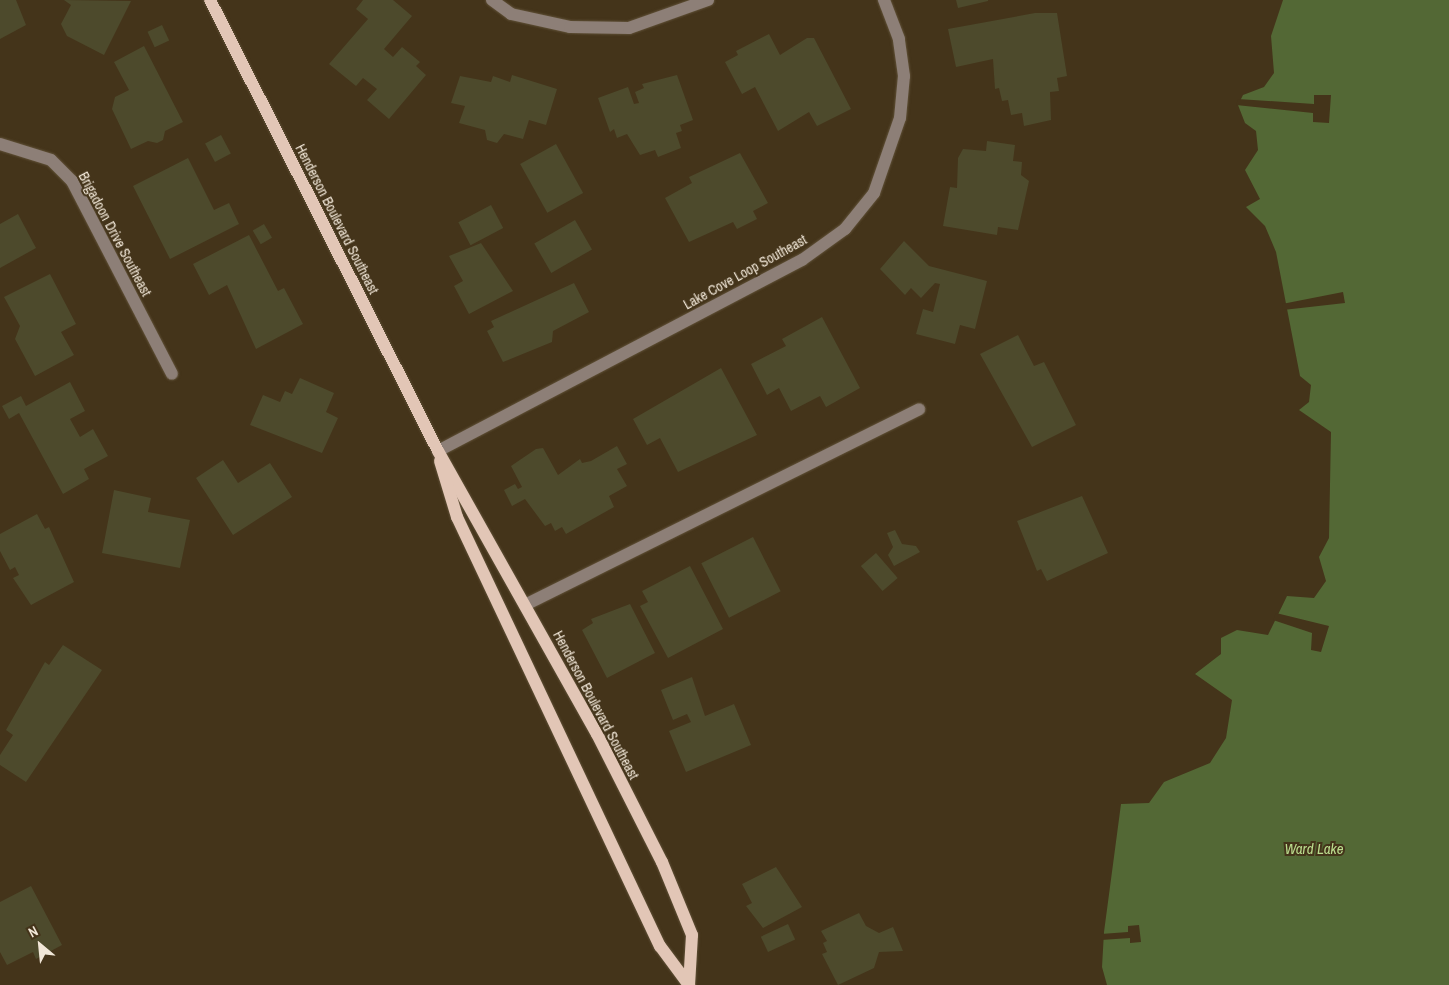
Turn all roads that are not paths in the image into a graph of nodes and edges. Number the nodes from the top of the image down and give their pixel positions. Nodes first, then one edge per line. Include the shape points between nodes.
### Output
1 (210, 0) edge
2 (492, 0) edge
3 (708, 0) edge
4 (884, 0) edge
5 (0, 144) edge
6 (172, 374) dead end
7 (919, 409) dead end
8 (438, 451) junction
9 (525, 605) junction
10 (689, 985) edge

1 - 8 main road, Henderson Boulevard Southeast
2 - 3 street via 511,14 570,28 629,28
4 - 8 street, Lake Cove Loop Southeast via 899,39 904,76 900,118 874,193 845,228 802,260
5 - 6 street, Brigadoon Drive Southeast via 51,160 72,181
7 - 9 street
8 - 9 main road, Henderson Boulevard Southeast
8 - 10 main road, Henderson Boulevard Southeast via 457,517 660,946
9 - 10 main road, Henderson Boulevard Southeast via 662,862 692,935

